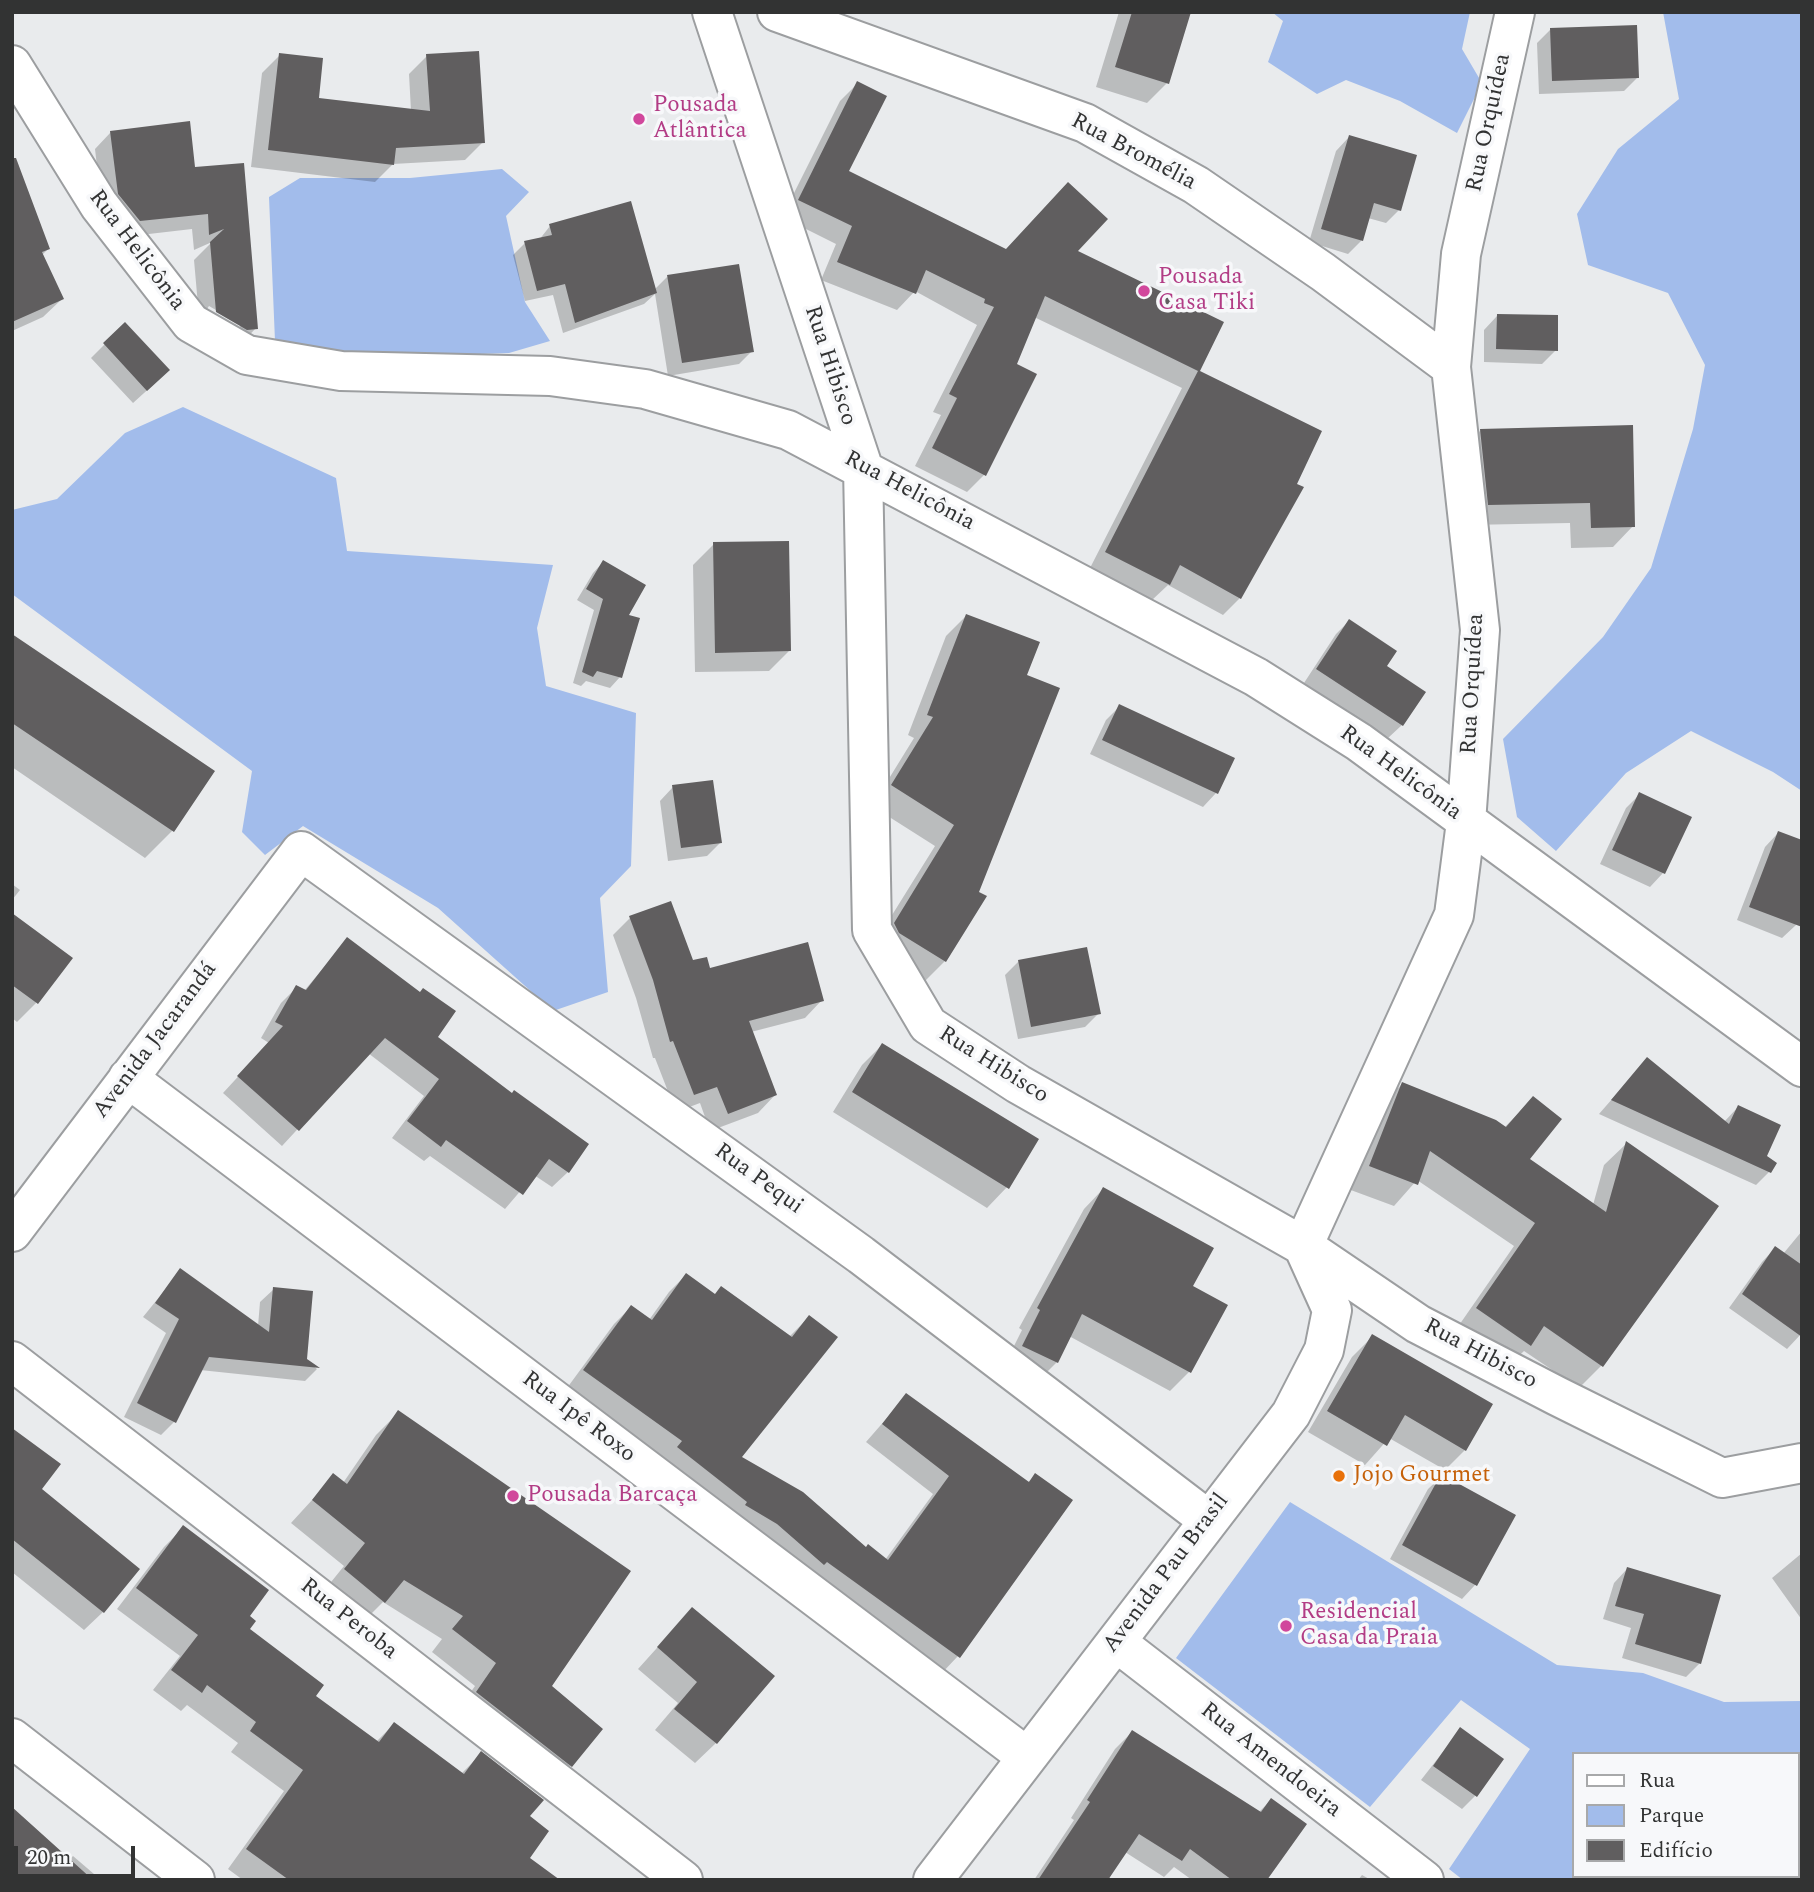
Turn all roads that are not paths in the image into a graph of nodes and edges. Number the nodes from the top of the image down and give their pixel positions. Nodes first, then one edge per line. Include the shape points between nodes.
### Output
1 (712, 12) edge
2 (777, 12) edge
3 (1515, 12) edge
4 (12, 65) edge
5 (1451, 367) junction
6 (863, 467) junction
7 (1466, 822) junction
8 (301, 851) joint
9 (1802, 1067) edge
10 (128, 1079) junction
11 (12, 1232) edge
12 (1303, 1246) junction
13 (12, 1361) edge
14 (1802, 1464) edge
15 (1207, 1519) junction
16 (1115, 1642) junction
17 (12, 1738) edge
18 (1027, 1757) junction
19 (195, 1880) edge
20 (683, 1880) edge
21 (933, 1880) edge
22 (1423, 1880) edge

1 - 6 street, Rua Hibisco
2 - 5 street, Rua Bromélia via 1085,123 1196,185
3 - 5 street, Rua Orquídea via 1461,254
4 - 6 street, Rua Helicônia via 99,205 191,323 247,355 341,371 550,376 645,389 788,430
5 - 7 street, Rua Orquídea via 1480,630
6 - 7 street, Rua Helicônia via 1256,677 1359,742
6 - 12 street, Rua Hibisco via 872,930 928,1025 1018,1084
7 - 9 street, Rua Helicônia
7 - 12 street, Rua Orquídea via 1454,915
8 - 10 street, Avenida Jacarandá
8 - 15 street, Rua Pequi via 861,1255
10 - 11 street, Avenida Jacarandá
10 - 18 street, Rua Ipê Roxo
12 - 14 street, Rua Hibisco via 1418,1324 1722,1478
12 - 15 street, Avenida Pau Brasil via 1332,1310 1324,1350 1291,1414
13 - 20 street, Rua Peroba
15 - 16 street, Avenida Pau Brasil
16 - 18 street, Avenida Pau Brasil
16 - 22 street, Rua Amendoeira
17 - 19 street
18 - 21 street, Avenida Pau Brasil

